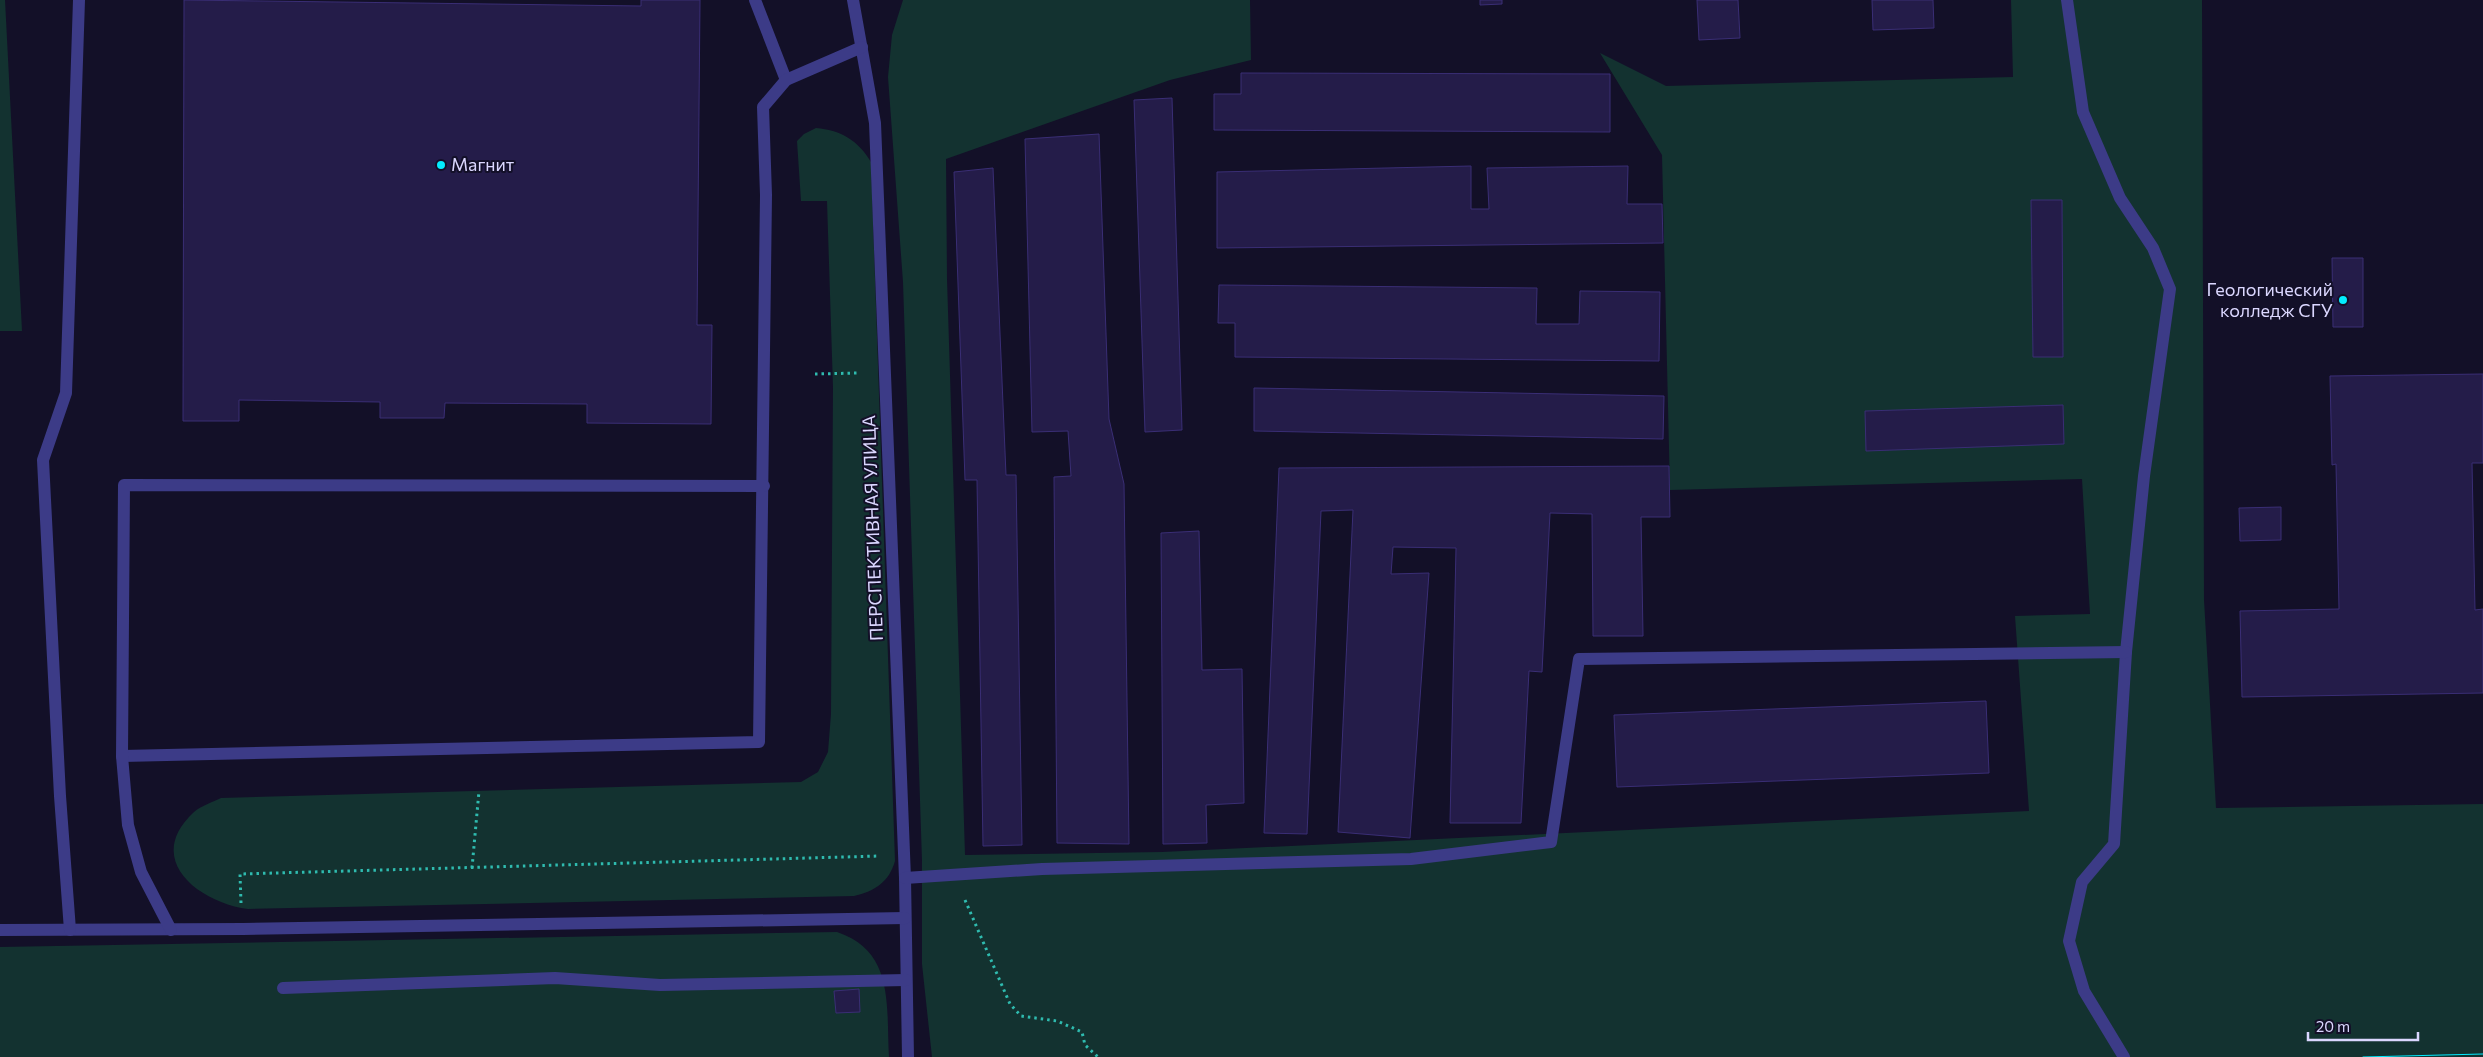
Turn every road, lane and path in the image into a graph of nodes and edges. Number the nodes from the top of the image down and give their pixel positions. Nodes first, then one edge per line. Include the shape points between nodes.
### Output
1 (79, 0) edge
2 (755, 0) edge
3 (853, 0) edge
4 (2067, 0) edge
5 (862, 47) junction
6 (786, 80) junction
7 (865, 373) dead end
8 (815, 374) dead end
9 (764, 486) junction
10 (2126, 652) junction
11 (122, 756) junction
12 (479, 791) dead end
13 (880, 856) dead end
14 (472, 868) junction
15 (956, 875) junction
16 (904, 878) junction
17 (905, 918) junction
18 (243, 929) junction
19 (0, 930) edge
20 (70, 930) junction
21 (171, 930) junction
22 (906, 980) junction
23 (283, 988) dead end
24 (908, 1057) edge
25 (1098, 1057) edge
26 (2124, 1057) edge

1 - 20 street via 66,393 43,460
2 - 6 street
3 - 5 street, ПЕРСПЕКТИВНАЯ УЛИЦА
4 - 10 street via 2083,112 2120,198 2153,248 2170,289 2144,476
5 - 6 street
5 - 16 street, ПЕРСПЕКТИВНАЯ УЛИЦА via 875,123
6 - 9 street via 763,107 766,195
7 - 8 path
9 - 11 street via 759,742
9 - 11 street via 124,485
10 - 15 street via 1579,659 1551,842 1411,859 1042,869
10 - 26 street via 2114,844 2082,882 2069,941 2084,991
11 - 21 street via 128,825 141,872
12 - 14 path
13 - 14 path
14 - 18 path via 240,874
15 - 16 street
15 - 25 path via 969,913 1010,1004 1021,1016 1057,1021 1082,1032 1085,1045
16 - 17 street, ПЕРСПЕКТИВНАЯ УЛИЦА
17 - 18 street
17 - 22 street, ПЕРСПЕКТИВНАЯ УЛИЦА
18 - 21 street
19 - 20 street
20 - 21 street
22 - 23 street via 660,985 555,978
22 - 24 street, ПЕРСПЕКТИВНАЯ УЛИЦА

